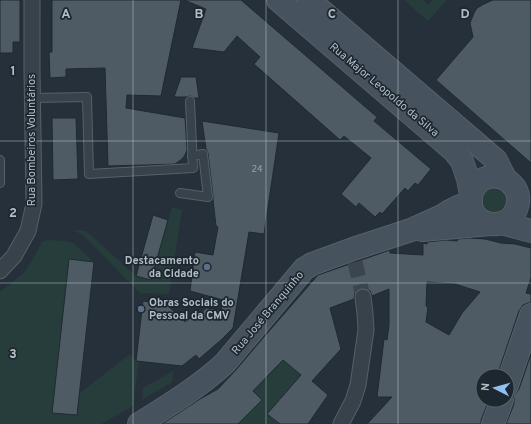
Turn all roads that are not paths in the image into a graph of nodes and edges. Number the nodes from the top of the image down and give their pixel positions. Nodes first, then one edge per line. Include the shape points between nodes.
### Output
1 (32, 0) edge
2 (278, 0) edge
3 (309, 0) edge
4 (32, 98) junction
5 (190, 101) dead end
6 (192, 156) junction
7 (0, 160) edge
8 (0, 171) edge
9 (0, 183) edge
10 (516, 183) edge
11 (180, 193) dead end
12 (471, 198) junction
13 (531, 207) edge
14 (496, 224) junction
15 (411, 230) junction
16 (531, 231) edge
17 (0, 271) edge
18 (363, 297) tunnel mouth
19 (531, 315) edge
20 (513, 368) edge
21 (499, 408) edge
22 (139, 424) edge
23 (341, 424) edge
24 (493, 424) edge

1 - 4 street, Rua Bombeiros Voluntários
2 - 12 street, Rua Major Leopoldo da Silva via 454,151 462,162
3 - 10 street, Rua Major Leopoldo da Silva via 496,160
4 - 6 lane via 87,97 89,174 193,168
4 - 17 street, Rua Bombeiros Voluntários via 34,204 28,231 14,256
5 - 6 lane
6 - 11 lane via 203,154 208,197
7 - 8 lane
8 - 9 lane
10 - 12 street via 499,177 485,178 474,188
10 - 13 street, Rua Major Leopoldo da Silva
10 - 14 street, Rua Major Leopoldo da Silva via 518,206 511,217
12 - 14 street, Rua Major Leopoldo da Silva via 477,216 483,221
12 - 15 street, Rua José Branquinho via 442,216
14 - 15 street, Rua José Branquinho
14 - 16 street, Rua Major Leopoldo da Silva
15 - 22 street, Rua José Branquinho via 354,255 312,264 304,269 225,363 208,379
18 - 23 street via 366,330 358,385
19 - 20 street
21 - 24 street

